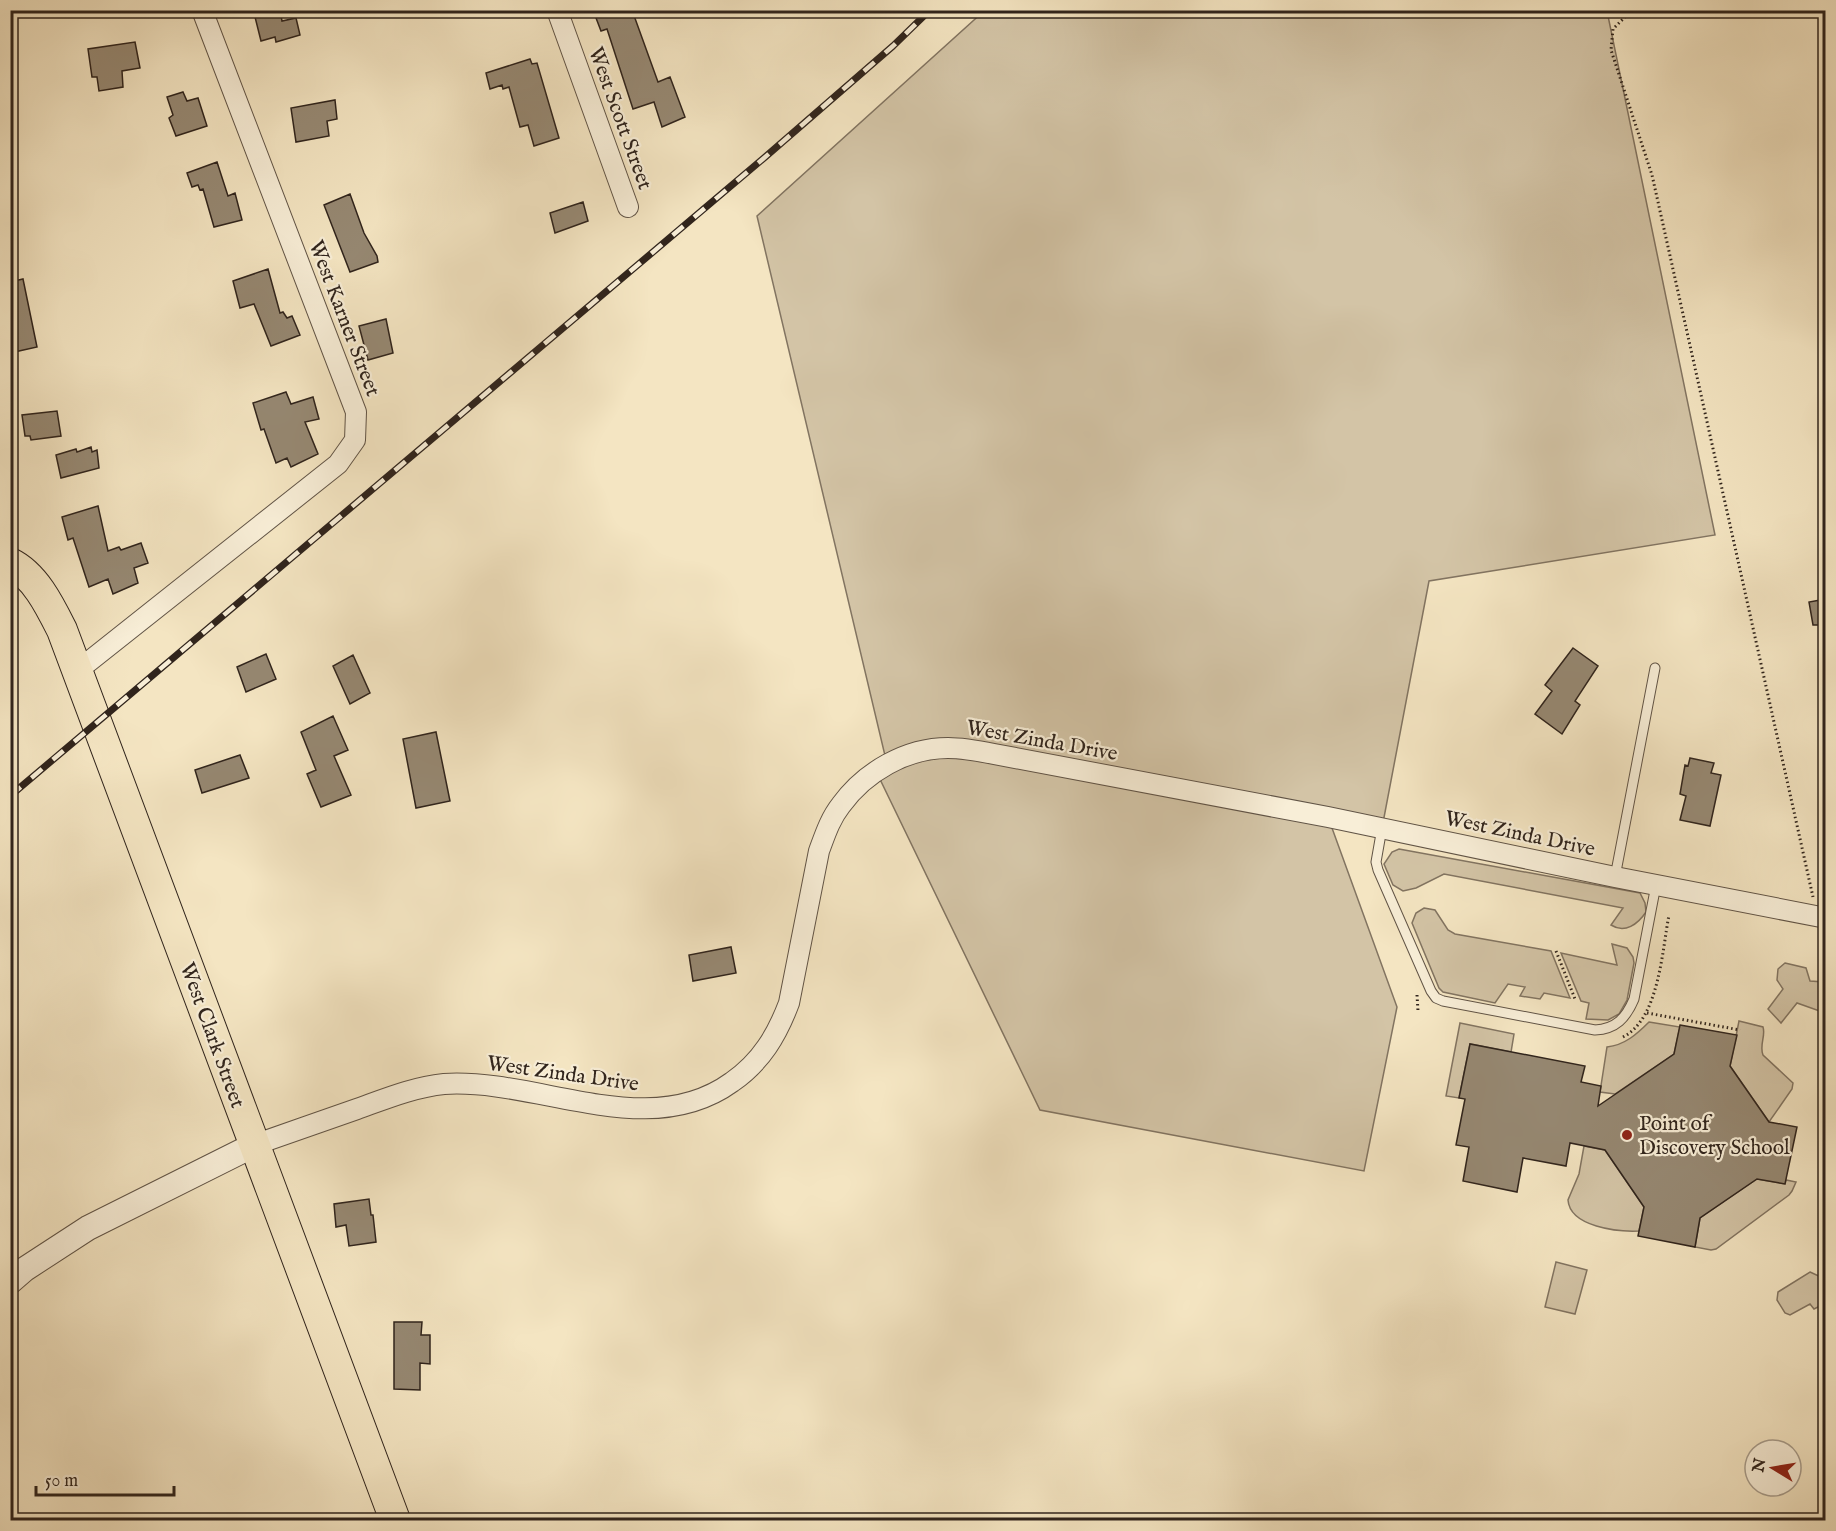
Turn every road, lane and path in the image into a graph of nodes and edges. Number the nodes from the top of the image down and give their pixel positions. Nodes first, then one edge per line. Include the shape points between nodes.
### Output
1 (202, 10) edge
2 (557, 10) edge
3 (1632, 10) edge
4 (628, 207) dead end
5 (10, 563) edge
6 (1654, 668) dead end
7 (77, 671) junction
8 (1382, 828) junction
9 (1615, 878) junction
10 (1656, 885) junction
11 (1820, 911) edge
12 (1669, 915) dead end
13 (1556, 951) dead end
14 (1575, 999) dead end
15 (1647, 1012) junction
16 (1740, 1030) dead end
17 (1620, 1039) dead end
18 (254, 1145) junction
19 (10, 1282) edge
20 (395, 1521) edge

1 - 7 street, West Karner Street via 356,412 355,440 338,464
2 - 4 street, West Scott Street
3 - 11 path via 1612,29 1611,50 1652,175
5 - 7 main road, West Clark Street via 34,584 49,605
6 - 9 lane
7 - 18 main road, West Clark Street
8 - 9 street, West Zinda Drive
8 - 10 lane via 1378,870 1431,991 1443,1001 1595,1030 1618,1024 1628,1014 1634,999
8 - 18 street, West Zinda Drive via 994,754 946,748 922,751 876,771 840,806 819,851 789,1003 781,1025 752,1066 722,1089 700,1100 650,1110 504,1087 441,1085 404,1092
9 - 10 street, West Zinda Drive
10 - 11 street, West Zinda Drive
12 - 15 path via 1652,1004
13 - 14 path
15 - 16 path
15 - 17 path via 1637,1028
18 - 19 street via 88,1228
18 - 20 main road, West Clark Street

